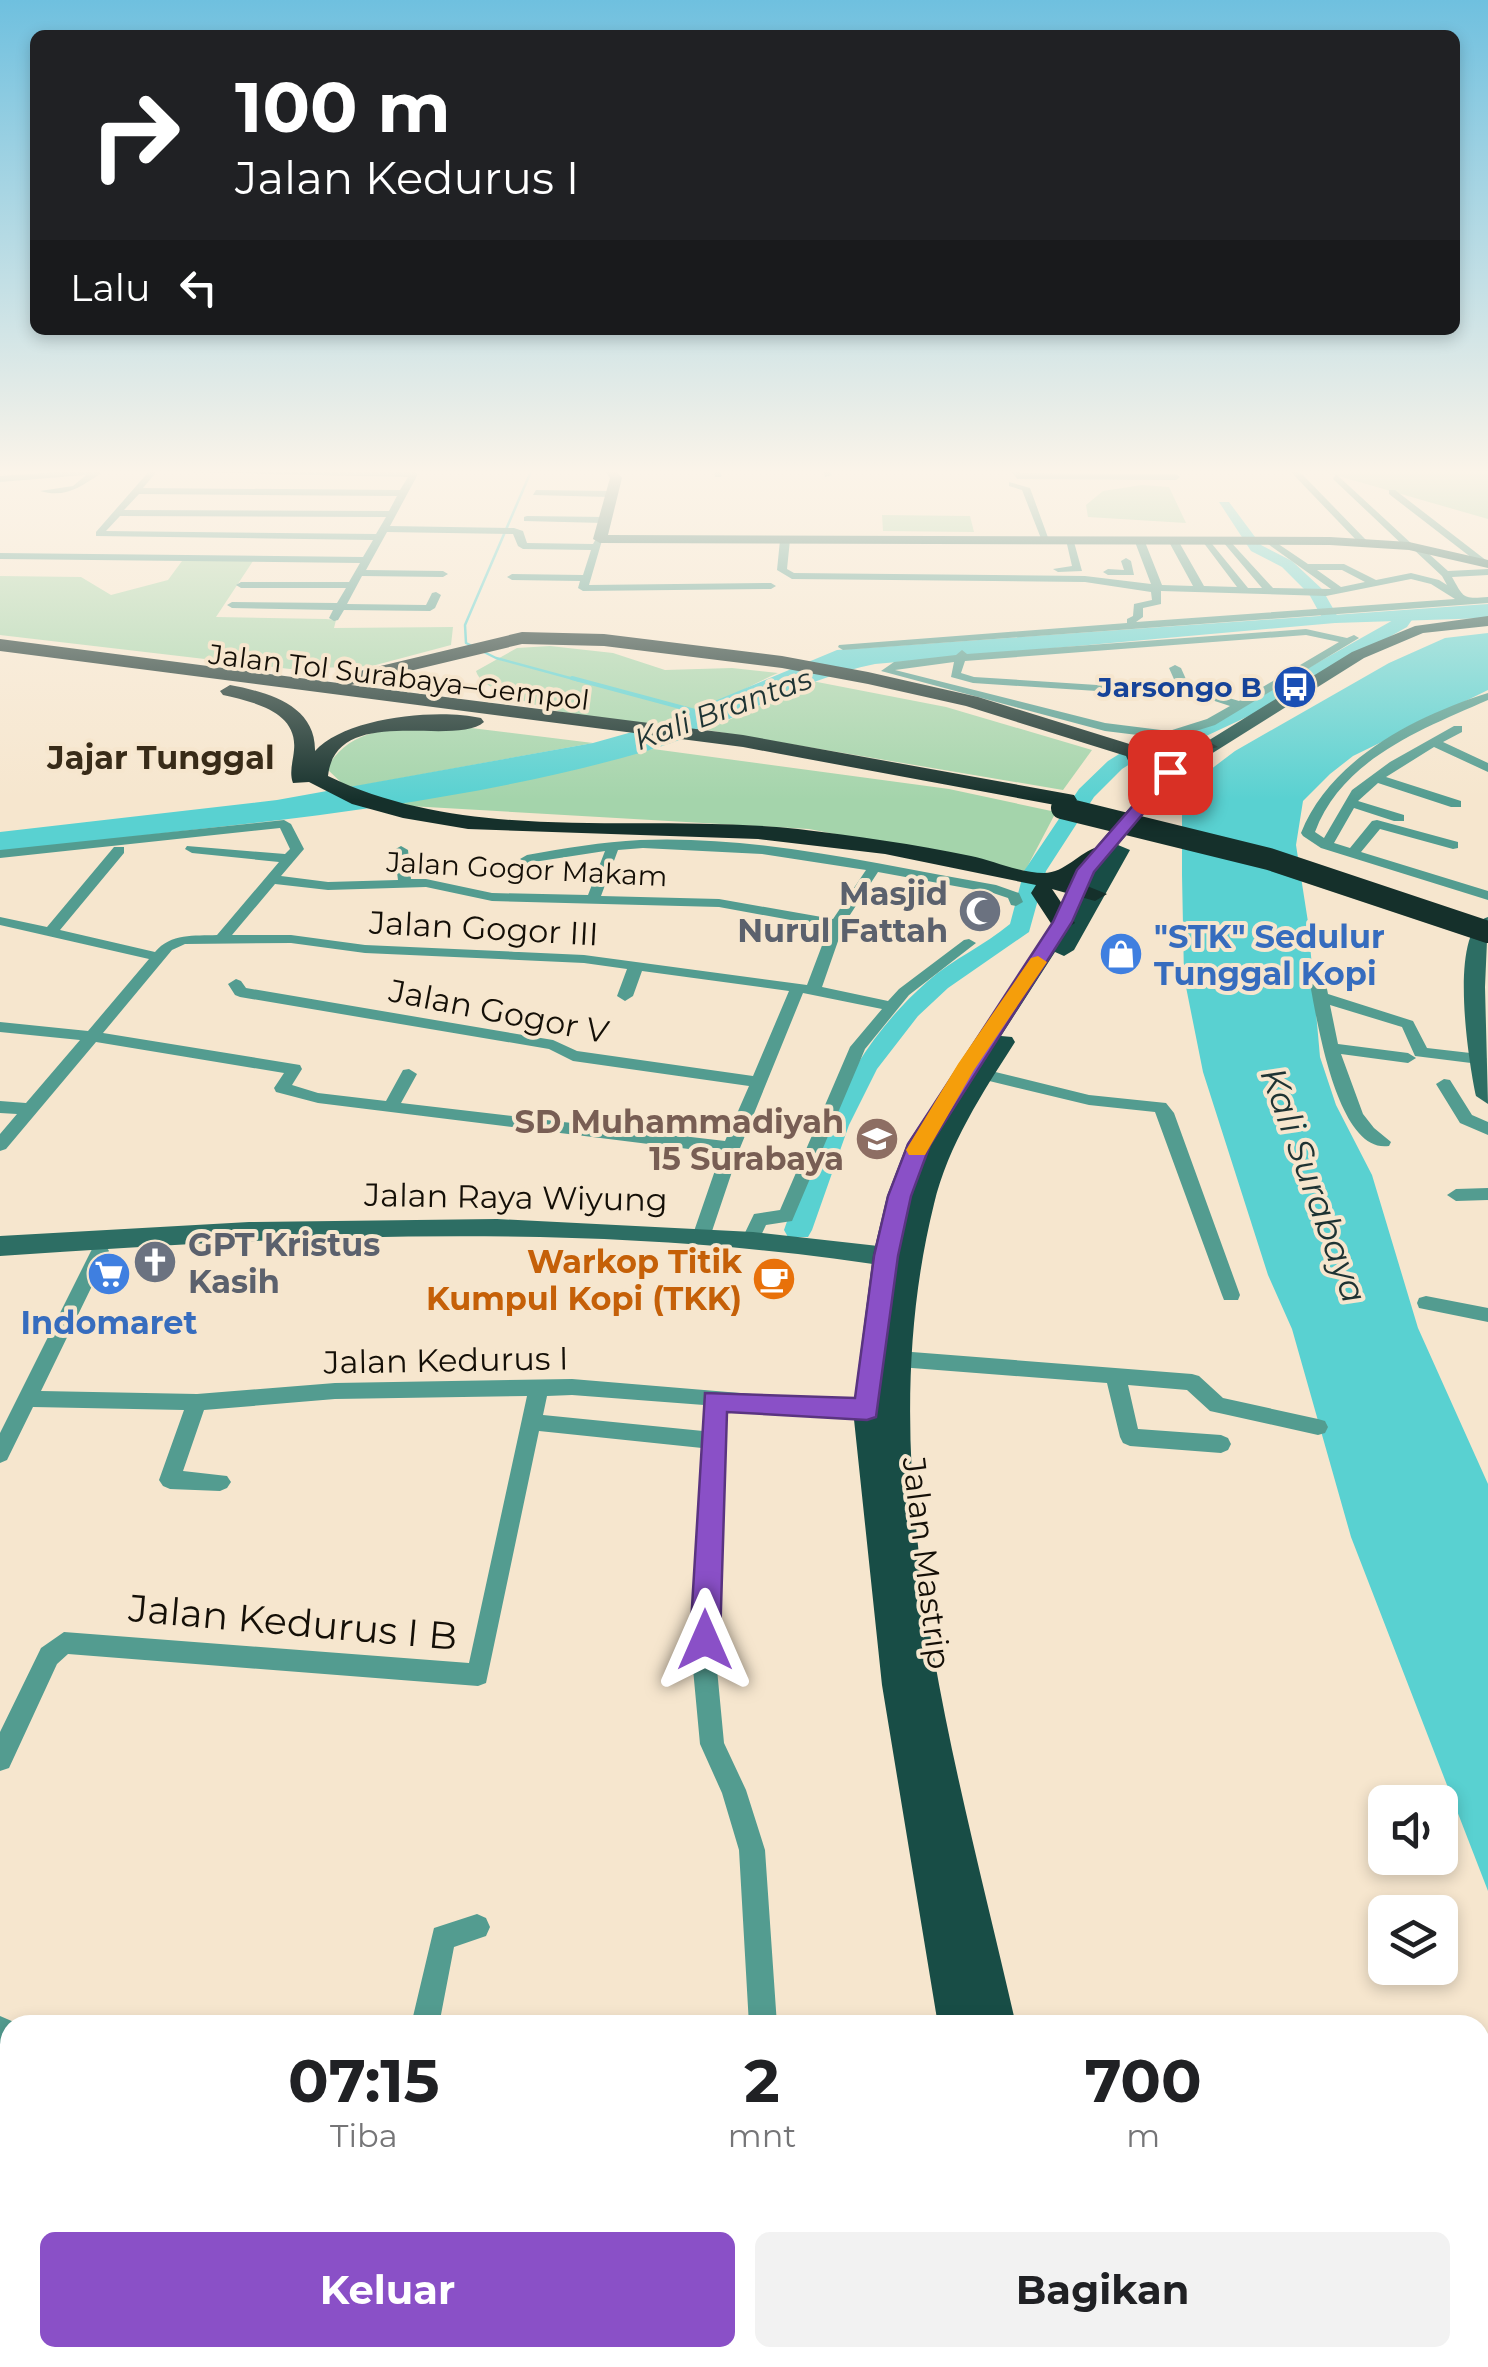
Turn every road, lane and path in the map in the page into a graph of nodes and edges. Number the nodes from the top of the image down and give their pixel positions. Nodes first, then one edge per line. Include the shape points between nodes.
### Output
1 (355, 579) edge
2 (584, 579) edge
3 (1035, 579) edge
4 (1052, 579) edge
5 (1151, 579) edge
6 (1194, 579) edge
7 (1237, 579) edge
8 (1260, 579) edge
9 (1324, 579) edge
10 (1367, 579) edge
11 (1395, 579) edge
12 (1423, 579) edge
13 (1452, 579) edge
14 (1372, 582) junction
15 (241, 586) dead end
16 (352, 586) junction
17 (770, 586) dead end
18 (1154, 588) junction
19 (1200, 590) junction
20 (1246, 591) junction
21 (1270, 591) junction
22 (1340, 591) junction
23 (436, 595) dead end
24 (1034, 596) dead end
25 (1472, 599) edge
26 (232, 604) dead end
27 (430, 608) junction
28 (338, 612) junction
29 (1488, 614) edge
30 (425, 620) dead end
31 (1131, 621) dead end
32 (1488, 623) edge
33 (955, 640) junction
34 (0, 645) edge
35 (843, 648) dead end
36 (484, 651) junction
37 (1325, 655) junction
38 (0, 656) edge
39 (964, 658) junction
40 (1345, 662) junction
41 (1174, 668) dead end
42 (188, 669) junction
43 (143, 676) junction
44 (869, 677) junction
45 (1184, 688) junction
46 (1488, 696) edge
47 (1237, 704) junction
48 (573, 724) junction
49 (1068, 728) junction
50 (1458, 730) dead end
51 (1436, 742) junction
52 (1208, 747) junction
53 (1131, 753) junction
54 (1488, 768) edge
55 (1181, 771) junction
56 (1376, 778) junction
57 (311, 782) junction
58 (1153, 791) junction
59 (1352, 803) junction
60 (1456, 804) dead end
61 (613, 846) junction
62 (1326, 846) junction
63 (192, 849) dead end
64 (119, 850) dead end
65 (400, 850) dead end
66 (1352, 853) junction
67 (0, 854) edge
68 (1098, 854) junction
69 (290, 859) junction
70 (527, 859) dead end
71 (925, 868) junction
72 (873, 870) junction
73 (272, 878) junction
74 (405, 884) junction
75 (1032, 887) junction
76 (1488, 896) edge
77 (594, 897) junction
78 (1079, 902) junction
79 (0, 921) edge
80 (836, 924) junction
81 (50, 932) junction
82 (1486, 933) edge
83 (222, 938) junction
84 (969, 943) dead end
85 (163, 952) junction
86 (636, 966) junction
87 (236, 984) dead end
88 (806, 989) junction
89 (625, 996) dead end
90 (890, 1006) junction
91 (0, 1027) edge
92 (91, 1036) junction
93 (1330, 1048) junction
94 (1408, 1058) dead end
95 (1480, 1059) junction
96 (409, 1074) dead end
97 (983, 1074) junction
98 (757, 1082) junction
99 (1444, 1084) dead end
100 (1488, 1096) edge
101 (0, 1107) edge
102 (390, 1108) junction
103 (31, 1109) junction
104 (1488, 1129) edge
105 (1383, 1142) dead end
106 (0, 1145) edge
107 (731, 1148) junction
108 (1488, 1194) edge
109 (1456, 1195) dead end
110 (701, 1237) junction
111 (211, 1239) junction
112 (0, 1246) edge
113 (748, 1248) junction
114 (100, 1251) junction
115 (0, 1258) edge
116 (897, 1264) junction
117 (1231, 1295) dead end
118 (1426, 1303) dead end
119 (1488, 1315) edge
120 (899, 1360) junction
121 (1116, 1377) junction
122 (538, 1389) junction
123 (26, 1400) junction
124 (714, 1400) junction
125 (198, 1402) junction
126 (867, 1410) junction
127 (532, 1422) junction
128 (1318, 1427) dead end
129 (712, 1441) junction
130 (1221, 1444) dead end
131 (0, 1454) edge
132 (220, 1482) dead end
133 (0, 1759) edge
134 (477, 1927) dead end
135 (427, 2015) edge
136 (762, 2015) edge
137 (956, 2015) edge
138 (994, 2015) edge

1 - 16 street
2 - 17 street via 583,588
3 - 24 street
4 - 18 street
5 - 18 street
6 - 19 street
7 - 20 street
8 - 21 street
9 - 22 street
10 - 14 street
11 - 14 street
12 - 25 street
13 - 25 street
14 - 22 street
15 - 16 street
16 - 28 street
18 - 19 street
18 - 31 street via 1157,602 1138,606 1138,618
19 - 20 street
20 - 21 street
21 - 22 street
23 - 27 street
25 - 29 street
25 - 33 street
26 - 28 street
27 - 28 street
27 - 30 street
32 - 40 main road via 1407,633
32 - 55 main road via 1429,633 1366,658
33 - 35 street
33 - 39 street
34 - 42 highway, Jalan Tol Surabaya–Gempol
36 - 42 highway via 362,679
36 - 44 highway via 574,643
36 - 48 highway via 464,678 494,700
37 - 39 street via 1351,640 1312,631
37 - 40 street
37 - 47 street
38 - 43 highway, Jalan Tol Surabaya–Gempol
39 - 44 street via 904,663
39 - 45 street via 956,676 973,680
40 - 52 main road
41 - 45 street
42 - 48 highway, Jalan Tol Surabaya–Gempol
43 - 48 highway, Jalan Tol Surabaya–Gempol
43 - 57 highway via 275,703 300,726 301,778
44 - 49 highway
44 - 49 street
45 - 47 street
46 - 62 street via 1346,772 1308,828
47 - 49 street via 1170,735
48 - 57 highway via 470,722 361,731 325,749
48 - 82 highway, Jalan Tol Surabaya–Gempol, bridge via 1064,804 1269,859
49 - 53 highway
50 - 51 street
51 - 54 street
51 - 56 street
52 - 53 highway
52 - 55 main road
53 - 55 highway
53 - 58 highway
55 - 58 main road, Jalan Mastrip
55 - 78 main road, Jalan Mastrip
56 - 59 street
56 - 60 street
57 - 71 highway via 321,799 375,812 756,832
58 - 68 main road, Jalan Mastrip
59 - 62 street
59 - 66 street via 1458,841 1376,824
61 - 70 street
61 - 72 street via 743,850
61 - 77 street
62 - 66 street
63 - 69 street
64 - 81 street
65 - 74 street
66 - 76 street
67 - 69 street via 282,824 297,846
68 - 75 highway
68 - 78 main road, Jalan Mastrip
69 - 73 street
71 - 72 street
71 - 75 highway
72 - 80 street
73 - 74 street, Jalan Gogor Makam via 328,886
73 - 83 street
74 - 77 street, Jalan Gogor Makam via 454,886 492,897
75 - 78 highway
75 - 78 highway
77 - 80 street, Jalan Gogor Makam via 753,907
78 - 97 main road, Jalan Mastrip
78 - 116 main road, Jalan Mastrip via 919,1144 900,1196
79 - 81 street
80 - 88 street
81 - 85 street
82 - 95 main road via 1473,992
83 - 85 street, Jalan Gogor III via 183,940
83 - 86 street, Jalan Gogor III
84 - 90 street
85 - 92 street
86 - 88 street, Jalan Gogor III
86 - 89 street
87 - 98 street, Jalan Gogor V via 240,992 553,1044 573,1056
88 - 90 street, Jalan Gogor III
88 - 98 street
90 - 113 street via 854,1054 786,1216 760,1219
91 - 92 street
92 - 102 street via 294,1070 284,1090
92 - 103 street
93 - 94 street
93 - 95 street via 1320,991 1408,1024 1421,1052
93 - 105 street via 1363,1128
95 - 100 main road
96 - 102 street
97 - 116 main road, Jalan Mastrip via 928,1182
97 - 117 street via 1089,1100 1160,1107
98 - 107 street
99 - 104 street via 1466,1119
101 - 103 street
102 - 107 street
103 - 106 street
107 - 110 street
108 - 109 street
110 - 111 main road, Jalan Raya Wiyung via 542,1228
110 - 113 main road, Jalan Raya Wiyung
111 - 112 main road, Jalan Raya Wiyung
111 - 113 main road, Jalan Raya Wiyung
111 - 114 main road
113 - 116 main road, Jalan Raya Wiyung
114 - 115 main road
114 - 123 street
116 - 120 main road, Jalan Mastrip
116 - 126 main road, Jalan Mastrip
118 - 119 street
120 - 121 street
120 - 138 main road, Jalan Mastrip via 898,1465 923,1676
121 - 128 street via 1192,1382 1217,1405
121 - 130 street via 1130,1437
122 - 124 street, Jalan Kedurus I
122 - 125 street, Jalan Kedurus I via 336,1391
122 - 127 street, Jalan Kedurus I B
123 - 125 street, Jalan Kedurus I
123 - 131 street
124 - 126 street, Jalan Kedurus I
124 - 129 street
125 - 132 street via 170,1480
126 - 137 main road, Jalan Mastrip via 900,1685
127 - 129 street
127 - 133 street, Jalan Kedurus I B via 478,1675 64,1643 49,1656
129 - 136 street via 706,1687 712,1744 752,1850
134 - 135 street via 443,1936

